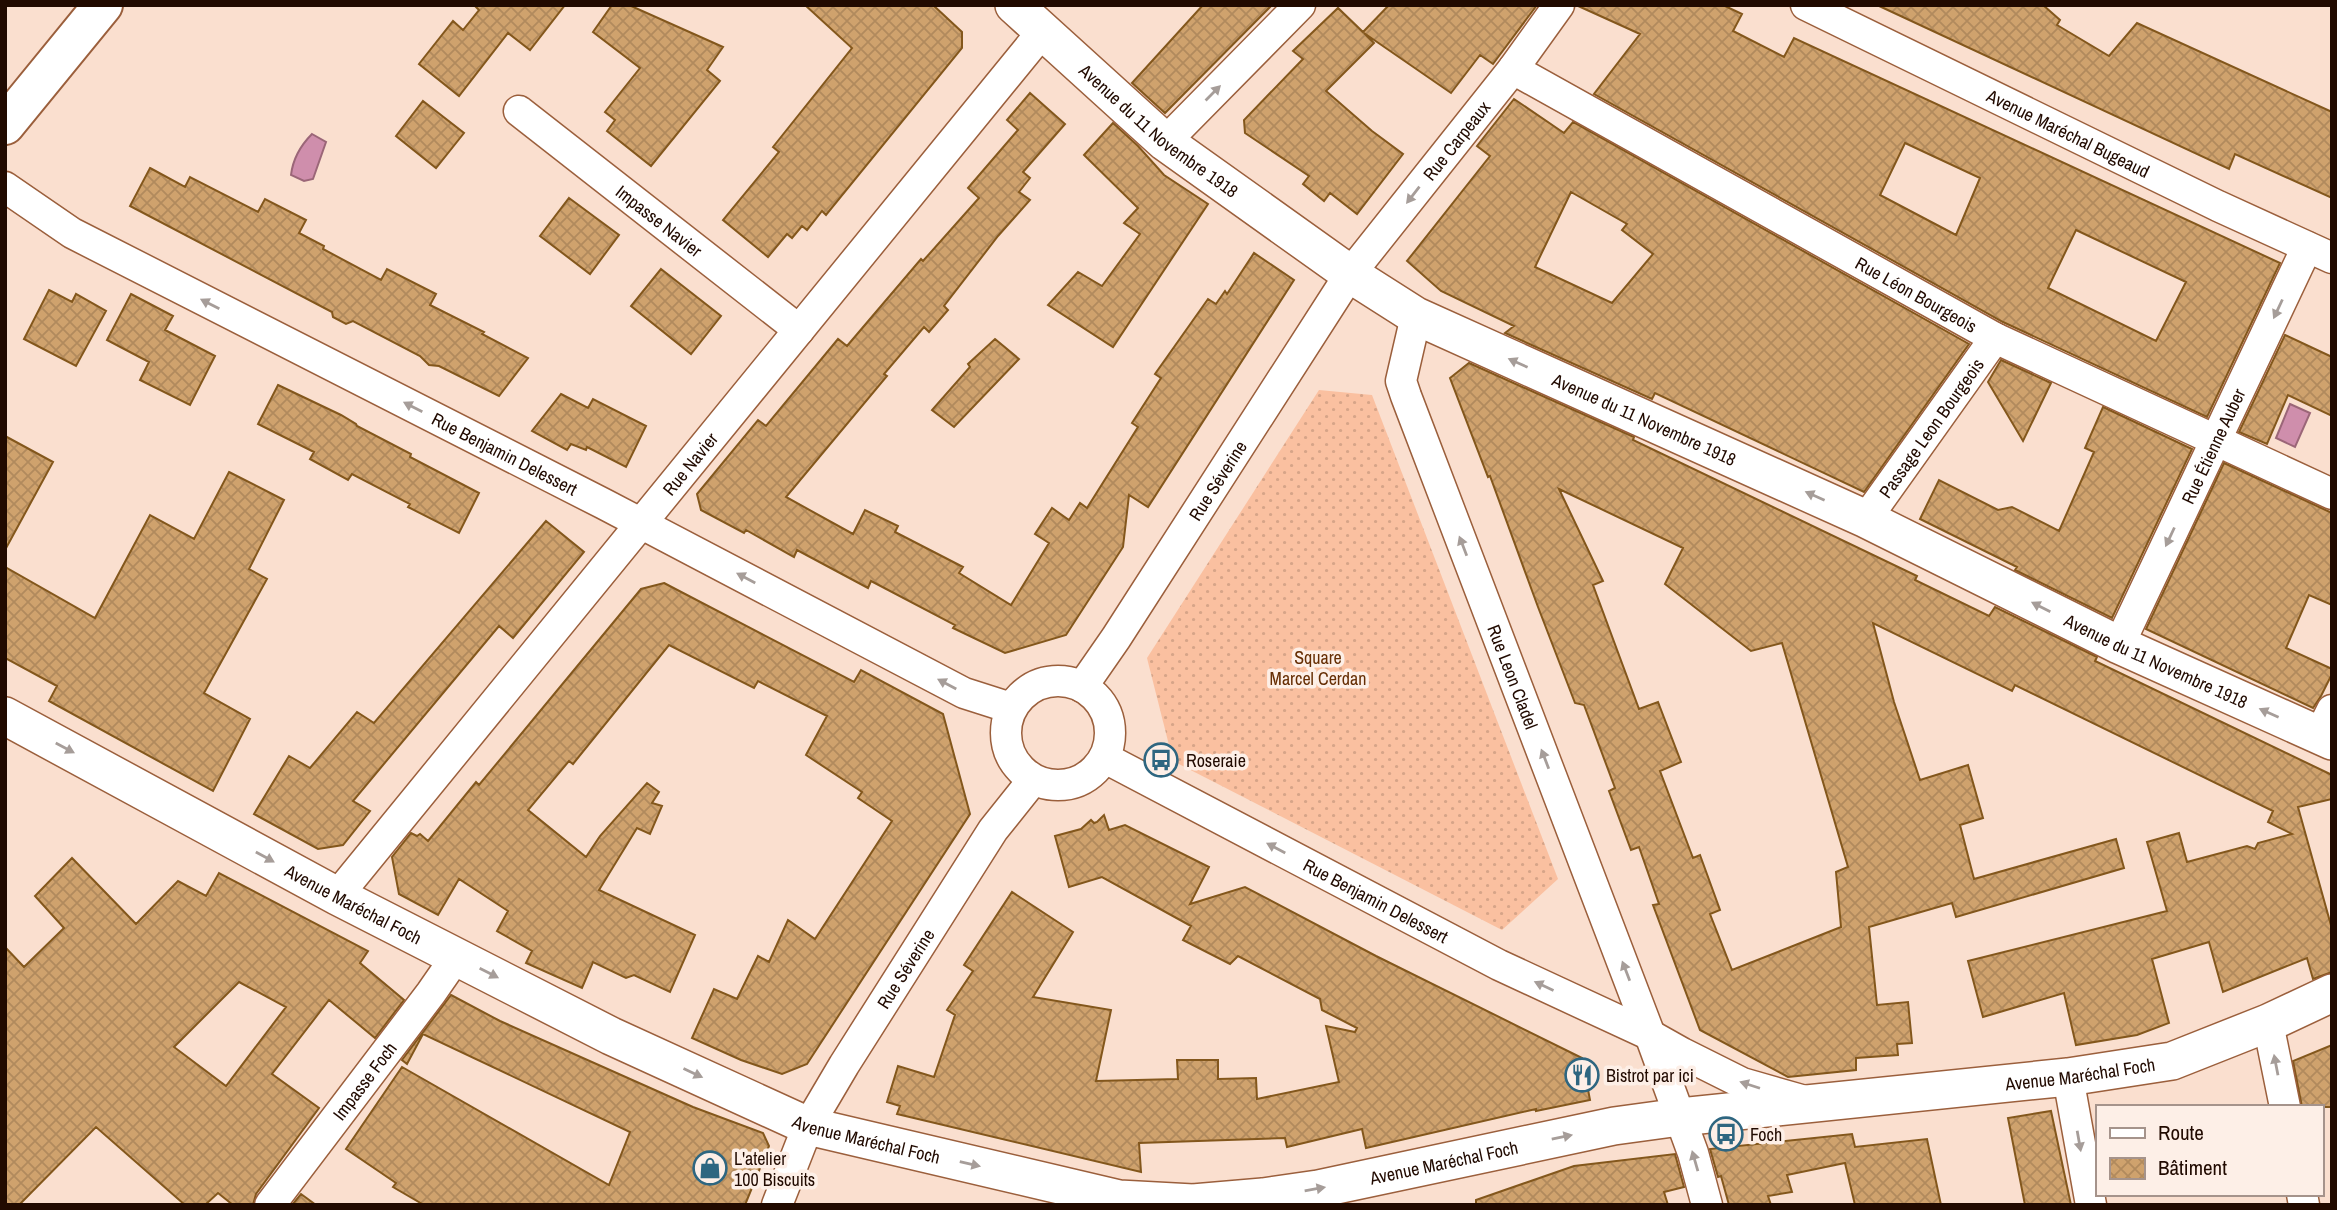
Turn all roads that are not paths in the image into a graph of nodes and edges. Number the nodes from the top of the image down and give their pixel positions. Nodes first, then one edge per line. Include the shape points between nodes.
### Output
1 (103, 5) edge
2 (1014, 5) edge
3 (1300, 5) edge
4 (1559, 5) edge
5 (1805, 5) edge
6 (1044, 31) junction
7 (1513, 68) junction
8 (519, 111) dead end
9 (5, 125) edge
10 (1165, 142) junction
11 (5, 187) edge
12 (2320, 253) edge
13 (1350, 274) junction
14 (1416, 316) junction
15 (799, 330) junction
16 (1996, 338) junction
17 (2215, 441) junction
18 (2332, 494) edge
19 (1866, 519) junction
20 (641, 524) junction
21 (2119, 645) junction
22 (1082, 687) junction
23 (1011, 708) junction
24 (5, 716) edge
25 (2328, 729) edge
26 (1105, 758) junction
27 (1033, 780) junction
28 (337, 896) junction
29 (456, 957) junction
30 (2332, 993) edge
31 (2268, 1023) junction
32 (1650, 1035) junction
33 (2068, 1077) junction
34 (1815, 1104) junction
35 (2284, 1105) edge
36 (1680, 1117) junction
37 (808, 1126) junction
38 (1263, 1201) edge
39 (1119, 1202) edge
40 (270, 1205) edge
41 (777, 1205) edge
42 (1707, 1205) edge
43 (2091, 1205) edge

1 - 9 main road
2 - 6 street, Avenue du 11 Novembre 1918
10 -> 3 street
4 - 7 street, Rue Carpeaux
5 - 12 street, Avenue Maréchal Bugeaud
6 - 10 street, Avenue du 11 Novembre 1918
6 - 15 street, Rue Navier
7 -> 13 street, Rue Carpeaux
7 - 16 street, Rue Léon Bourgeois
8 - 15 street, Impasse Navier
10 - 13 street, Avenue du 11 Novembre 1918
20 -> 11 street, Rue Benjamin Delessert via 72,233
12 -> 17 street, Rue Étienne Auber
13 - 14 street, Avenue du 11 Novembre 1918
13 - 22 street, Rue Séverine
19 -> 14 street, Avenue du 11 Novembre 1918
32 -> 14 street, Rue Leon Cladel via 1401,381
15 - 20 street, Rue Navier
16 - 17 street, Rue Léon Bourgeois
16 - 19 street, Passage Leon Bourgeois
17 - 18 street, Rue Léon Bourgeois
17 -> 21 street, Rue Étienne Auber
21 -> 19 street, Avenue du 11 Novembre 1918
23 -> 20 street, Rue Benjamin Delessert via 964,692
20 - 28 street, Rue Navier
25 -> 21 street, Avenue du 11 Novembre 1918
22 - 23 street via 1050,681 1034,686
22 - 26 street via 1105,710 1110,742
23 - 27 street via 1005,740 1010,757
24 -> 28 street, Avenue Maréchal Foch
26 - 27 street via 1081,781 1049,786
32 -> 26 street, Rue Benjamin Delessert via 1499,965
27 - 37 street, Rue Séverine via 993,830
28 - 29 street, Avenue Maréchal Foch
29 -> 37 street, Avenue Maréchal Foch via 611,1036
29 - 40 street, Impasse Foch
30 - 31 street, Avenue Maréchal Foch
31 - 33 street, Avenue Maréchal Foch via 2172,1061
35 -> 31 street
34 -> 32 street, Avenue Maréchal Foch via 1742,1083
32 - 36 street, Rue Leon Cladel
33 - 34 street, Avenue Maréchal Foch
33 -> 43 street
34 - 36 street, Avenue Maréchal Foch
38 -> 36 street, Avenue Maréchal Foch via 1614,1126
42 -> 36 street, Rue Leon Cladel
37 -> 39 street, Avenue Maréchal Foch
37 - 41 street, Rue Séverine
38 - 39 street, Avenue Maréchal Foch

